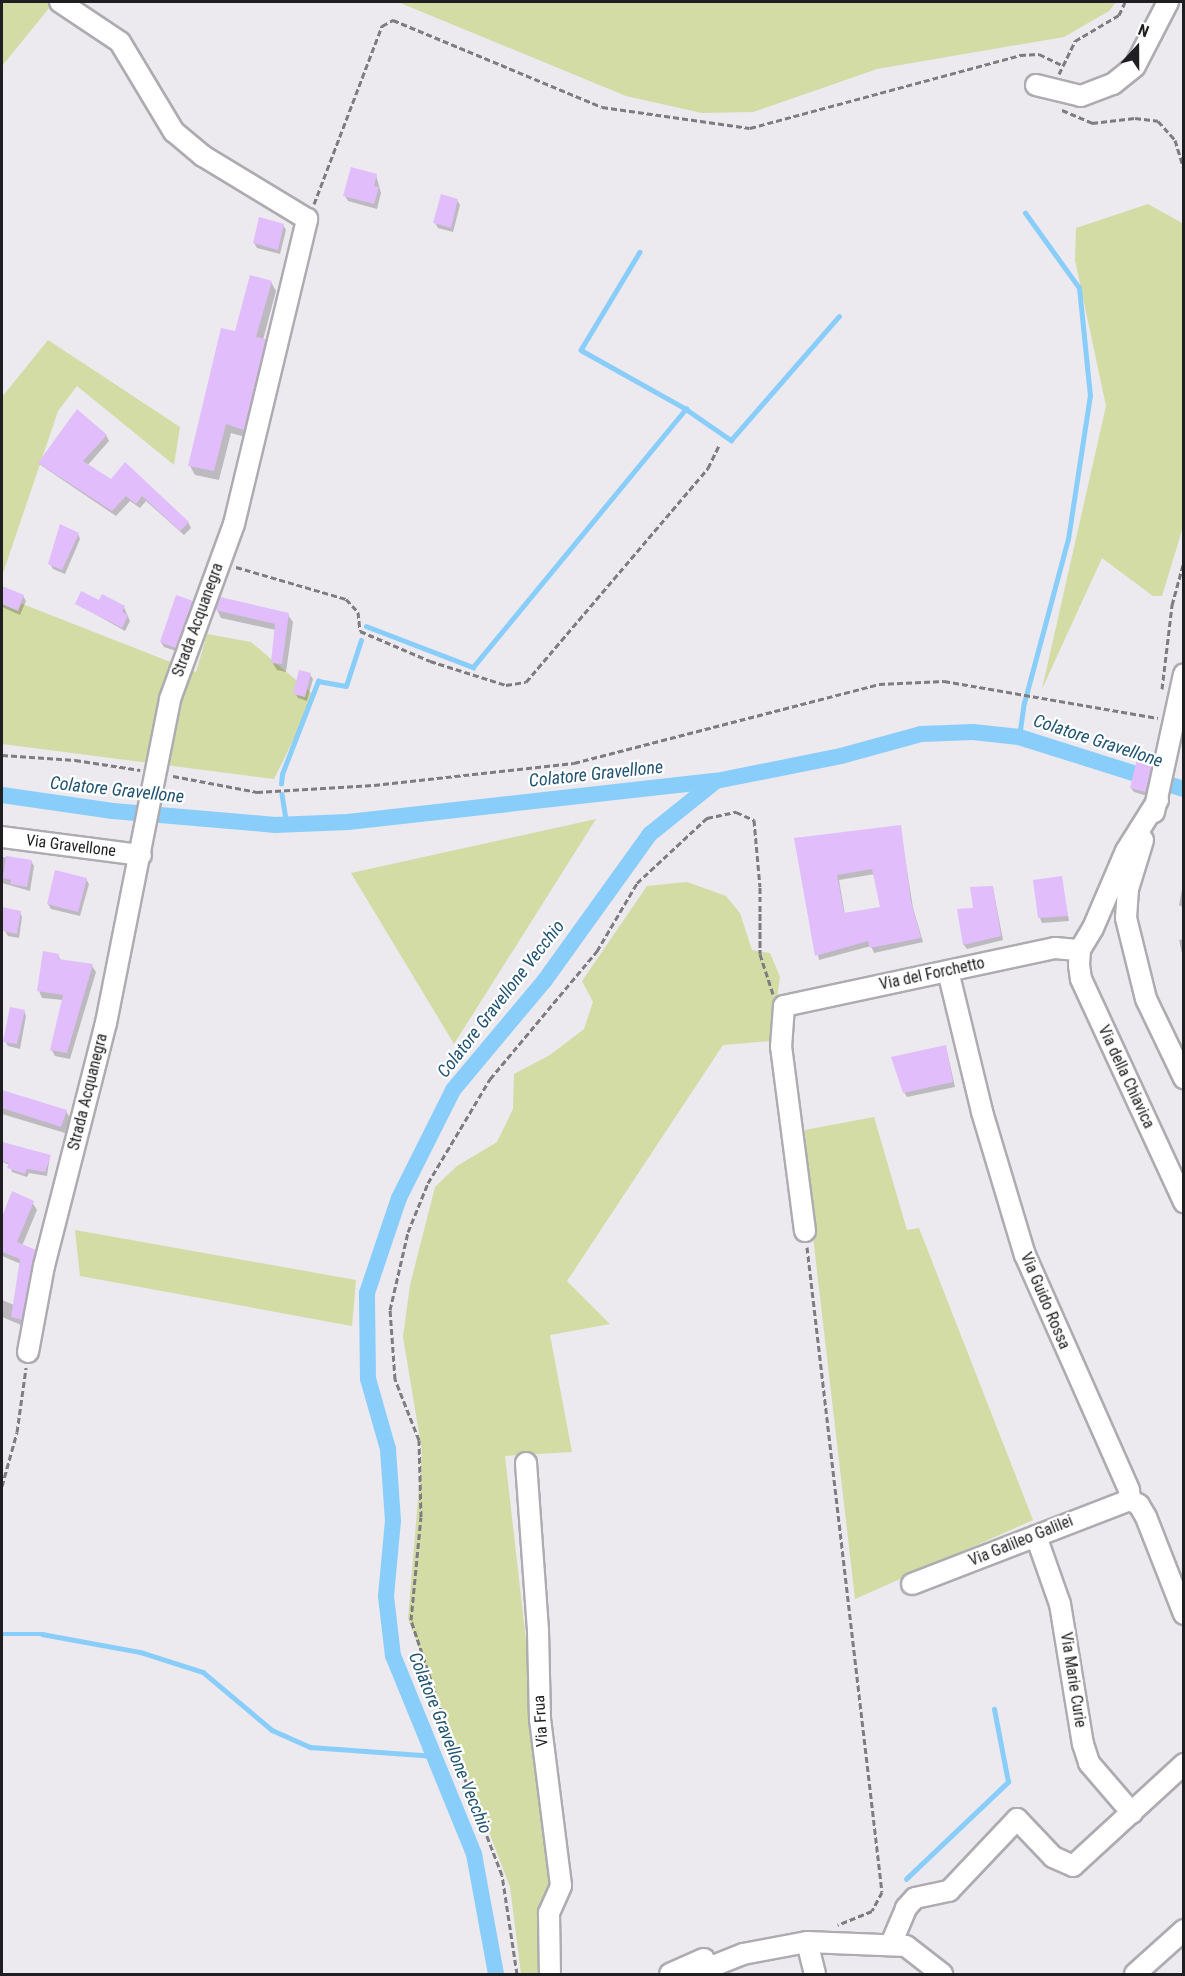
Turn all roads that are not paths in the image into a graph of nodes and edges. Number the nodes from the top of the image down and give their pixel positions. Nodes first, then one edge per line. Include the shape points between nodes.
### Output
1 (60, 2) edge
2 (1168, 2) edge
3 (1036, 85) dead end
4 (1184, 674) edge
5 (1177, 725) edge
6 (1158, 800) junction
7 (2, 837) edge
8 (141, 855) junction
9 (1080, 950) junction
10 (948, 971) junction
11 (1184, 1078) edge
12 (1184, 1202) edge
13 (805, 1231) road end
14 (28, 1352) road end
15 (526, 1463) dead end
16 (1130, 1500) junction
17 (1036, 1536) junction
18 (912, 1584) dead end
19 (1184, 1614) edge
20 (1184, 1764) edge
21 (1132, 1813) junction
22 (1184, 1930) edge
23 (807, 1942) junction
24 (891, 1944) junction
25 (550, 1974) edge
26 (669, 1974) edge
27 (693, 1974) edge
28 (815, 1974) edge
29 (942, 1974) edge
30 (1135, 1974) edge

1 - 8 street, Strada Acquanegra via 120,42 174,132 203,156 307,219 234,524 170,699
2 - 3 street via 1135,66 1113,84 1082,96
4 - 5 street
5 - 6 street
6 - 9 street via 1126,850
6 - 11 street via 1136,860 1126,918 1146,999
7 - 8 street, Via Gravellone
8 - 14 street, Strada Acquanegra via 106,1023 44,1266
9 - 10 street, Via del Forchetto via 1055,948
9 - 12 street, Via della Chiavica via 1081,979
10 - 13 street, Via del Forchetto via 784,1006 781,1047
10 - 16 street, Via Guido Rossa via 982,1112 1025,1255 1129,1490
15 - 25 street, Via Frua via 540,1719 561,1886 549,1913
16 - 17 street, Via Galileo Galilei
16 - 19 street, Via Guido Rossa via 1139,1505 1146,1517
17 - 18 street, Via Galileo Galilei
17 - 21 street, Via Marie Curie via 1060,1604 1089,1763
20 - 21 street
21 - 24 street via 1074,1866 1053,1857 1017,1819 949,1891 915,1898 906,1908
22 - 30 street
23 - 24 street
23 - 26 street via 786,1935 739,1944
23 - 27 street via 742,1954
23 - 28 street
24 - 29 street via 906,1946

